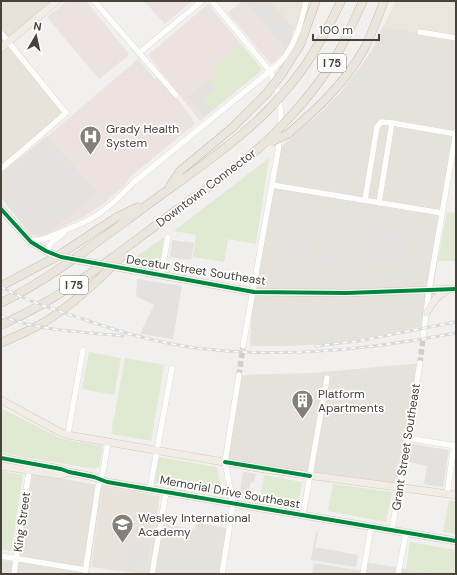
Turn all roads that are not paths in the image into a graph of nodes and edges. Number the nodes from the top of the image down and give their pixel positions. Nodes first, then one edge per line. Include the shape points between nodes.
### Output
1 (57, 1) edge
2 (94, 1) edge
3 (202, 1) edge
4 (212, 1) edge
5 (306, 1) edge
6 (312, 1) edge
7 (316, 1) edge
8 (340, 1) edge
9 (363, 1) edge
10 (384, 1) edge
11 (309, 20) junction
12 (420, 32) dead end
13 (1, 33) edge
14 (456, 38) edge
15 (9, 42) junction
16 (1, 48) edge
17 (139, 53) junction
18 (270, 71) junction
19 (176, 95) dead end
20 (392, 123) junction
21 (456, 133) edge
22 (271, 139) junction
23 (1, 169) edge
24 (272, 185) junction
25 (167, 190) junction
26 (155, 199) junction
27 (365, 200) junction
28 (379, 203) junction
29 (1, 209) edge
30 (442, 213) junction
31 (68, 229) junction
32 (142, 236) junction
33 (168, 237) dead end
34 (27, 239) junction
35 (49, 252) junction
36 (161, 275) junction
37 (1, 286) edge
38 (448, 289) junction
39 (456, 289) edge
40 (430, 290) junction
41 (254, 292) junction
42 (1, 303) edge
43 (426, 313) junction
44 (1, 325) edge
45 (423, 338) tunnel mouth
46 (1, 343) edge
47 (243, 346) tunnel mouth
48 (83, 350) dead end
49 (420, 363) tunnel mouth
50 (172, 368) dead end
51 (239, 375) tunnel mouth
52 (327, 378) dead end
53 (1, 400) edge
54 (68, 434) junction
55 (407, 438) junction
56 (108, 442) junction
57 (455, 446) edge
58 (157, 450) junction
59 (1, 458) edge
60 (225, 462) junction
61 (1, 466) edge
62 (29, 471) junction
63 (69, 472) junction
64 (310, 476) junction
65 (100, 480) junction
66 (399, 488) junction
67 (150, 489) junction
68 (166, 492) junction
69 (446, 494) junction
70 (456, 495) edge
71 (233, 504) junction
72 (303, 515) junction
73 (371, 527) junction
74 (392, 530) junction
75 (406, 533) junction
76 (456, 542) edge
77 (1, 556) edge
78 (17, 559) junction
79 (86, 572) edge
80 (14, 574) edge
81 (152, 574) edge
82 (222, 574) edge
83 (363, 574) edge
84 (398, 574) edge

1 - 15 main road
2 - 17 street
3 - 17 street
4 - 18 street
5 - 18 street via 290,51 284,60
6 - 11 highway
7 - 11 highway
8 - 25 highway, Downtown Connector / I 75, bridge via 306,64 271,107 234,141
9 - 22 highway, Downtown Connector / I 75, bridge via 333,62 309,95
10 - 22 highway, bridge via 364,49 353,66 328,96 288,134
11 - 25 highway, bridge via 300,46 267,93 232,128 180,171
12 - 14 street
13 - 15 street
15 - 16 main road
15 - 23 street via 66,113
17 - 19 street
18 - 24 street via 279,96 281,118
18 - 31 street via 133,183 112,204 90,219
20 - 21 street
20 - 27 street via 382,122 377,126
20 - 28 street
21 - 30 street
22 - 32 highway, Downtown Connector / I 75
24 - 27 street
24 - 41 street
25 - 26 highway, Downtown Connector / I 75
26 - 37 highway via 117,217 70,250
26 - 42 highway, Downtown Connector / I 75 via 50,275
27 - 28 street
28 - 30 street
29 - 34 main road, Decatur Street Southeast
30 - 40 street
31 - 34 street via 40,240
31 - 35 street via 52,242
32 - 44 highway, Downtown Connector / I 75 via 64,291
32 - 46 highway via 63,310 44,323
33 - 36 street
34 - 35 main road, Decatur Street Southeast
35 - 36 main road, Decatur Street Southeast, bridge via 70,259
36 - 41 main road, Decatur Street Southeast
38 - 39 main road, Decatur Street Southeast
38 - 40 main road, Decatur Street Southeast
38 - 43 main road via 436,298
40 - 41 main road, Decatur Street Southeast
40 - 43 street
41 - 47 street
43 - 45 street
48 - 54 street
49 - 55 street, Grant Street Southeast
50 - 58 street
51 - 60 street
52 - 64 street
53 - 54 main road
54 - 56 main road
55 - 57 street
55 - 66 street, Grant Street Southeast
56 - 58 main road
56 - 65 street
57 - 69 street
58 - 60 main road
58 - 67 street
59 - 63 main road, Memorial Drive Southeast
60 - 64 main road
60 - 71 street
61 - 62 main road, Memorial Drive Southeast
62 - 63 main road, Memorial Drive Southeast via 60,476
62 - 78 street, King Street
63 - 65 main road, Memorial Drive Southeast
64 - 66 main road
64 - 72 street
65 - 67 main road, Memorial Drive Southeast
65 - 79 street
66 - 69 main road
66 - 74 street, Grant Street Southeast
67 - 68 main road, Memorial Drive Southeast
68 - 71 main road, Memorial Drive Southeast
68 - 81 street
69 - 70 main road
71 - 72 main road, Memorial Drive Southeast
71 - 82 street
72 - 73 main road, Memorial Drive Southeast
73 - 74 main road, Memorial Drive Southeast
73 - 83 street
74 - 75 main road, Memorial Drive Southeast
75 - 76 main road, Memorial Drive Southeast
75 - 84 street
77 - 78 street
78 - 79 street
78 - 80 street, King Street

